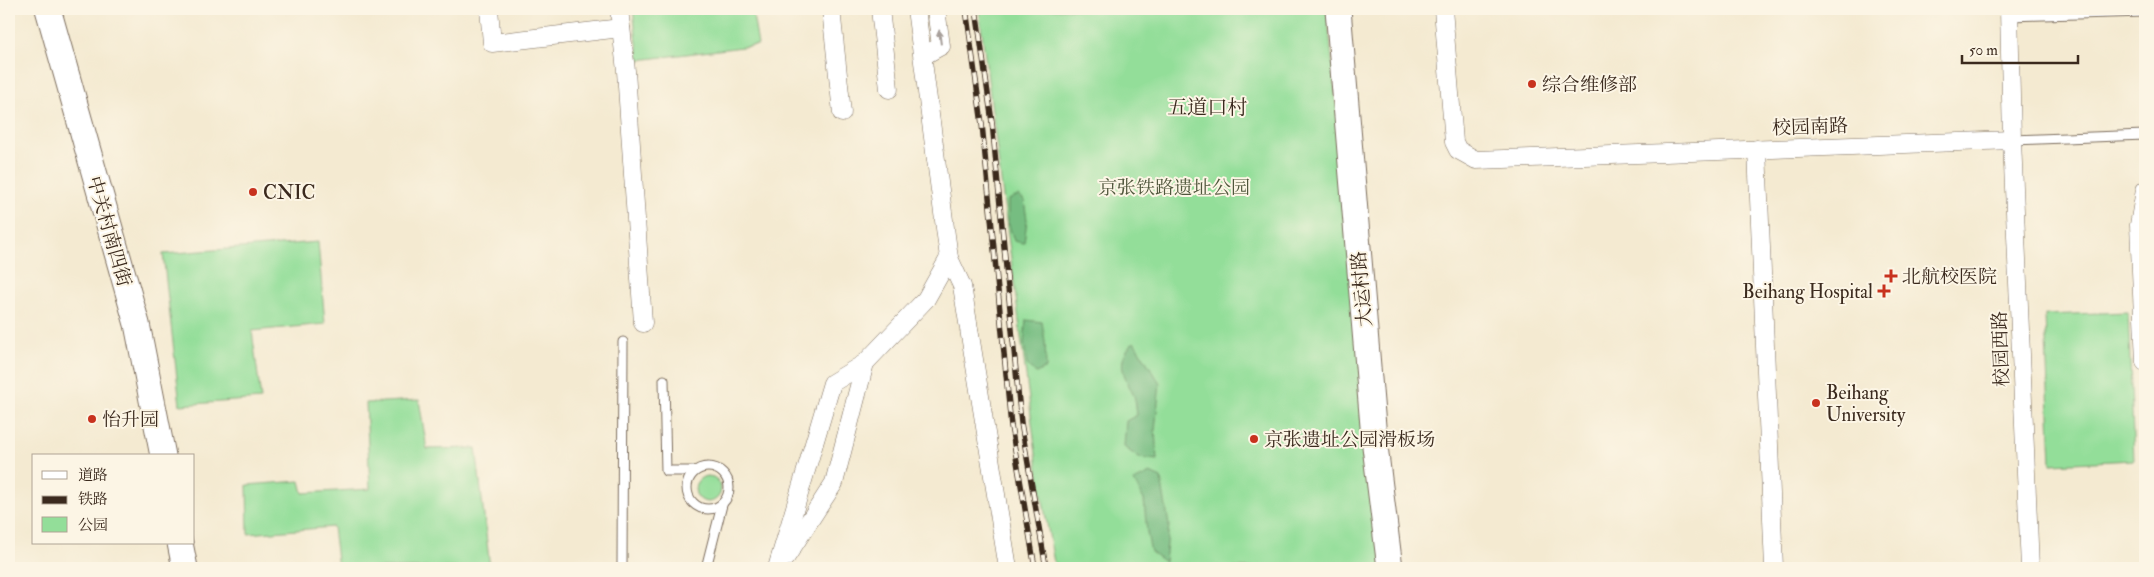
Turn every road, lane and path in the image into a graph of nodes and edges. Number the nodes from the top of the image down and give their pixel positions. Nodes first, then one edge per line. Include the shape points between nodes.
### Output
1 (48, 9) edge
2 (489, 9) edge
3 (619, 9) edge
4 (831, 9) edge
5 (880, 9) edge
6 (916, 9) edge
7 (936, 9) edge
8 (1338, 9) edge
9 (1443, 9) edge
10 (2009, 12) edge
11 (2145, 12) edge
12 (621, 28) junction
13 (923, 56) junction
14 (889, 89) dead end
15 (842, 113) dead end
16 (2145, 135) edge
17 (2012, 140) junction
18 (1757, 149) junction
19 (2145, 190) edge
20 (949, 258) junction
21 (643, 323) dead end
22 (623, 342) dead end
23 (2145, 362) edge
24 (865, 363) junction
25 (664, 380) dead end
26 (163, 454) edge
27 (694, 471) junction
28 (722, 505) junction
29 (180, 544) edge
30 (185, 568) edge
31 (622, 568) edge
32 (706, 568) edge
33 (778, 568) edge
34 (1008, 568) edge
35 (1390, 568) edge
36 (1774, 568) edge
37 (2030, 568) edge

1 - 26 street, 中关村南四街 via 137,324
2 - 12 street via 492,43
3 - 12 street
4 - 15 street
5 - 14 street
6 - 13 street
13 -> 7 street via 941,46
8 - 35 street, 大运村路 via 1374,438
9 - 18 street, 校园南路 via 1454,142 1458,150 1476,160
10 - 11 lane
10 - 17 street, 校园西路
12 - 21 street
13 - 20 street
16 - 17 lane, 校园南路
17 - 18 street, 校园南路
17 - 37 street, 校园西路
18 - 36 street
19 - 23 street via 2139,225
20 - 24 street via 926,299
20 - 34 street via 962,286
22 - 31 lane
24 - 33 street via 834,483
24 - 33 street via 832,383
25 - 27 lane via 666,471
27 - 28 lane via 710,466 725,474 730,490
27 - 28 lane via 686,486 691,502 706,510
28 - 32 lane
29 - 30 street

